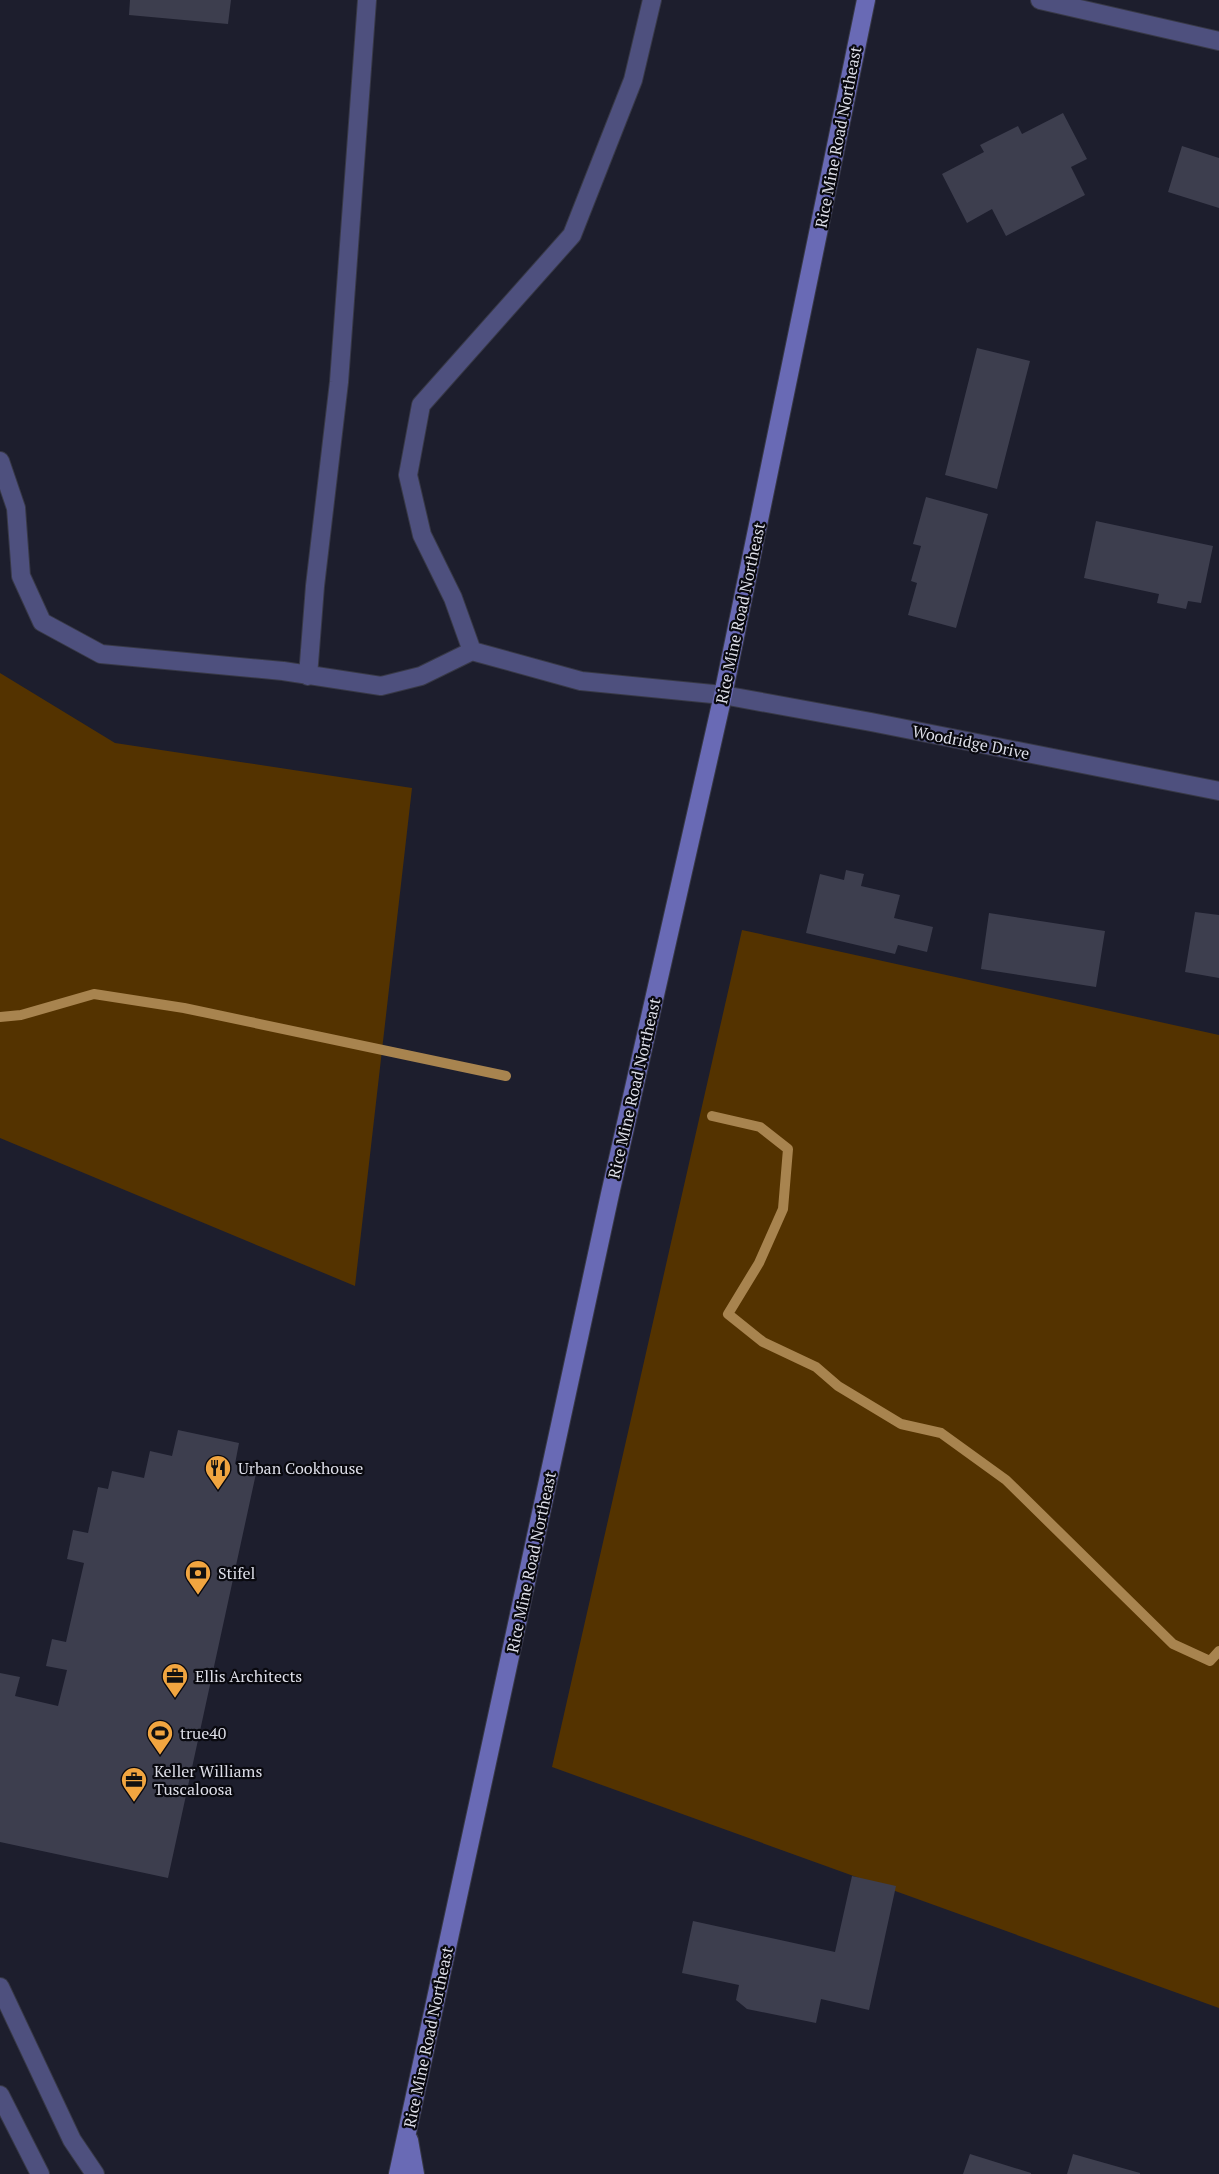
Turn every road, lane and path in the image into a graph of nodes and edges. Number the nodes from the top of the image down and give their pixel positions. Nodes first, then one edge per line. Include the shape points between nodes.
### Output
1 (367, 0) edge
2 (652, 0) edge
3 (866, 0) edge
4 (1040, 0) edge
5 (1219, 41) edge
6 (0, 461) edge
7 (472, 651) junction
8 (308, 676) junction
9 (723, 695) junction
10 (1219, 791) edge
11 (0, 1987) edge
12 (0, 2095) edge
13 (408, 2132) junction
14 (40, 2174) edge
15 (95, 2174) edge
16 (398, 2174) edge
17 (415, 2174) edge

1 - 8 street via 339,382
2 - 7 street via 633,80 572,235 421,405 408,475 423,535 453,598
3 - 9 main road, Rice Mine Road Northeast
4 - 5 street
6 - 8 street via 16,508 21,576 42,622 100,654
7 - 8 street via 421,675 381,686
7 - 9 street, Woodridge Drive via 581,681
9 - 10 street, Woodridge Drive
9 - 13 main road, Rice Mine Road Northeast
11 - 15 street via 72,2140
12 - 14 street
13 - 16 main road, Rice Mine Road Northeast
13 - 17 main road

